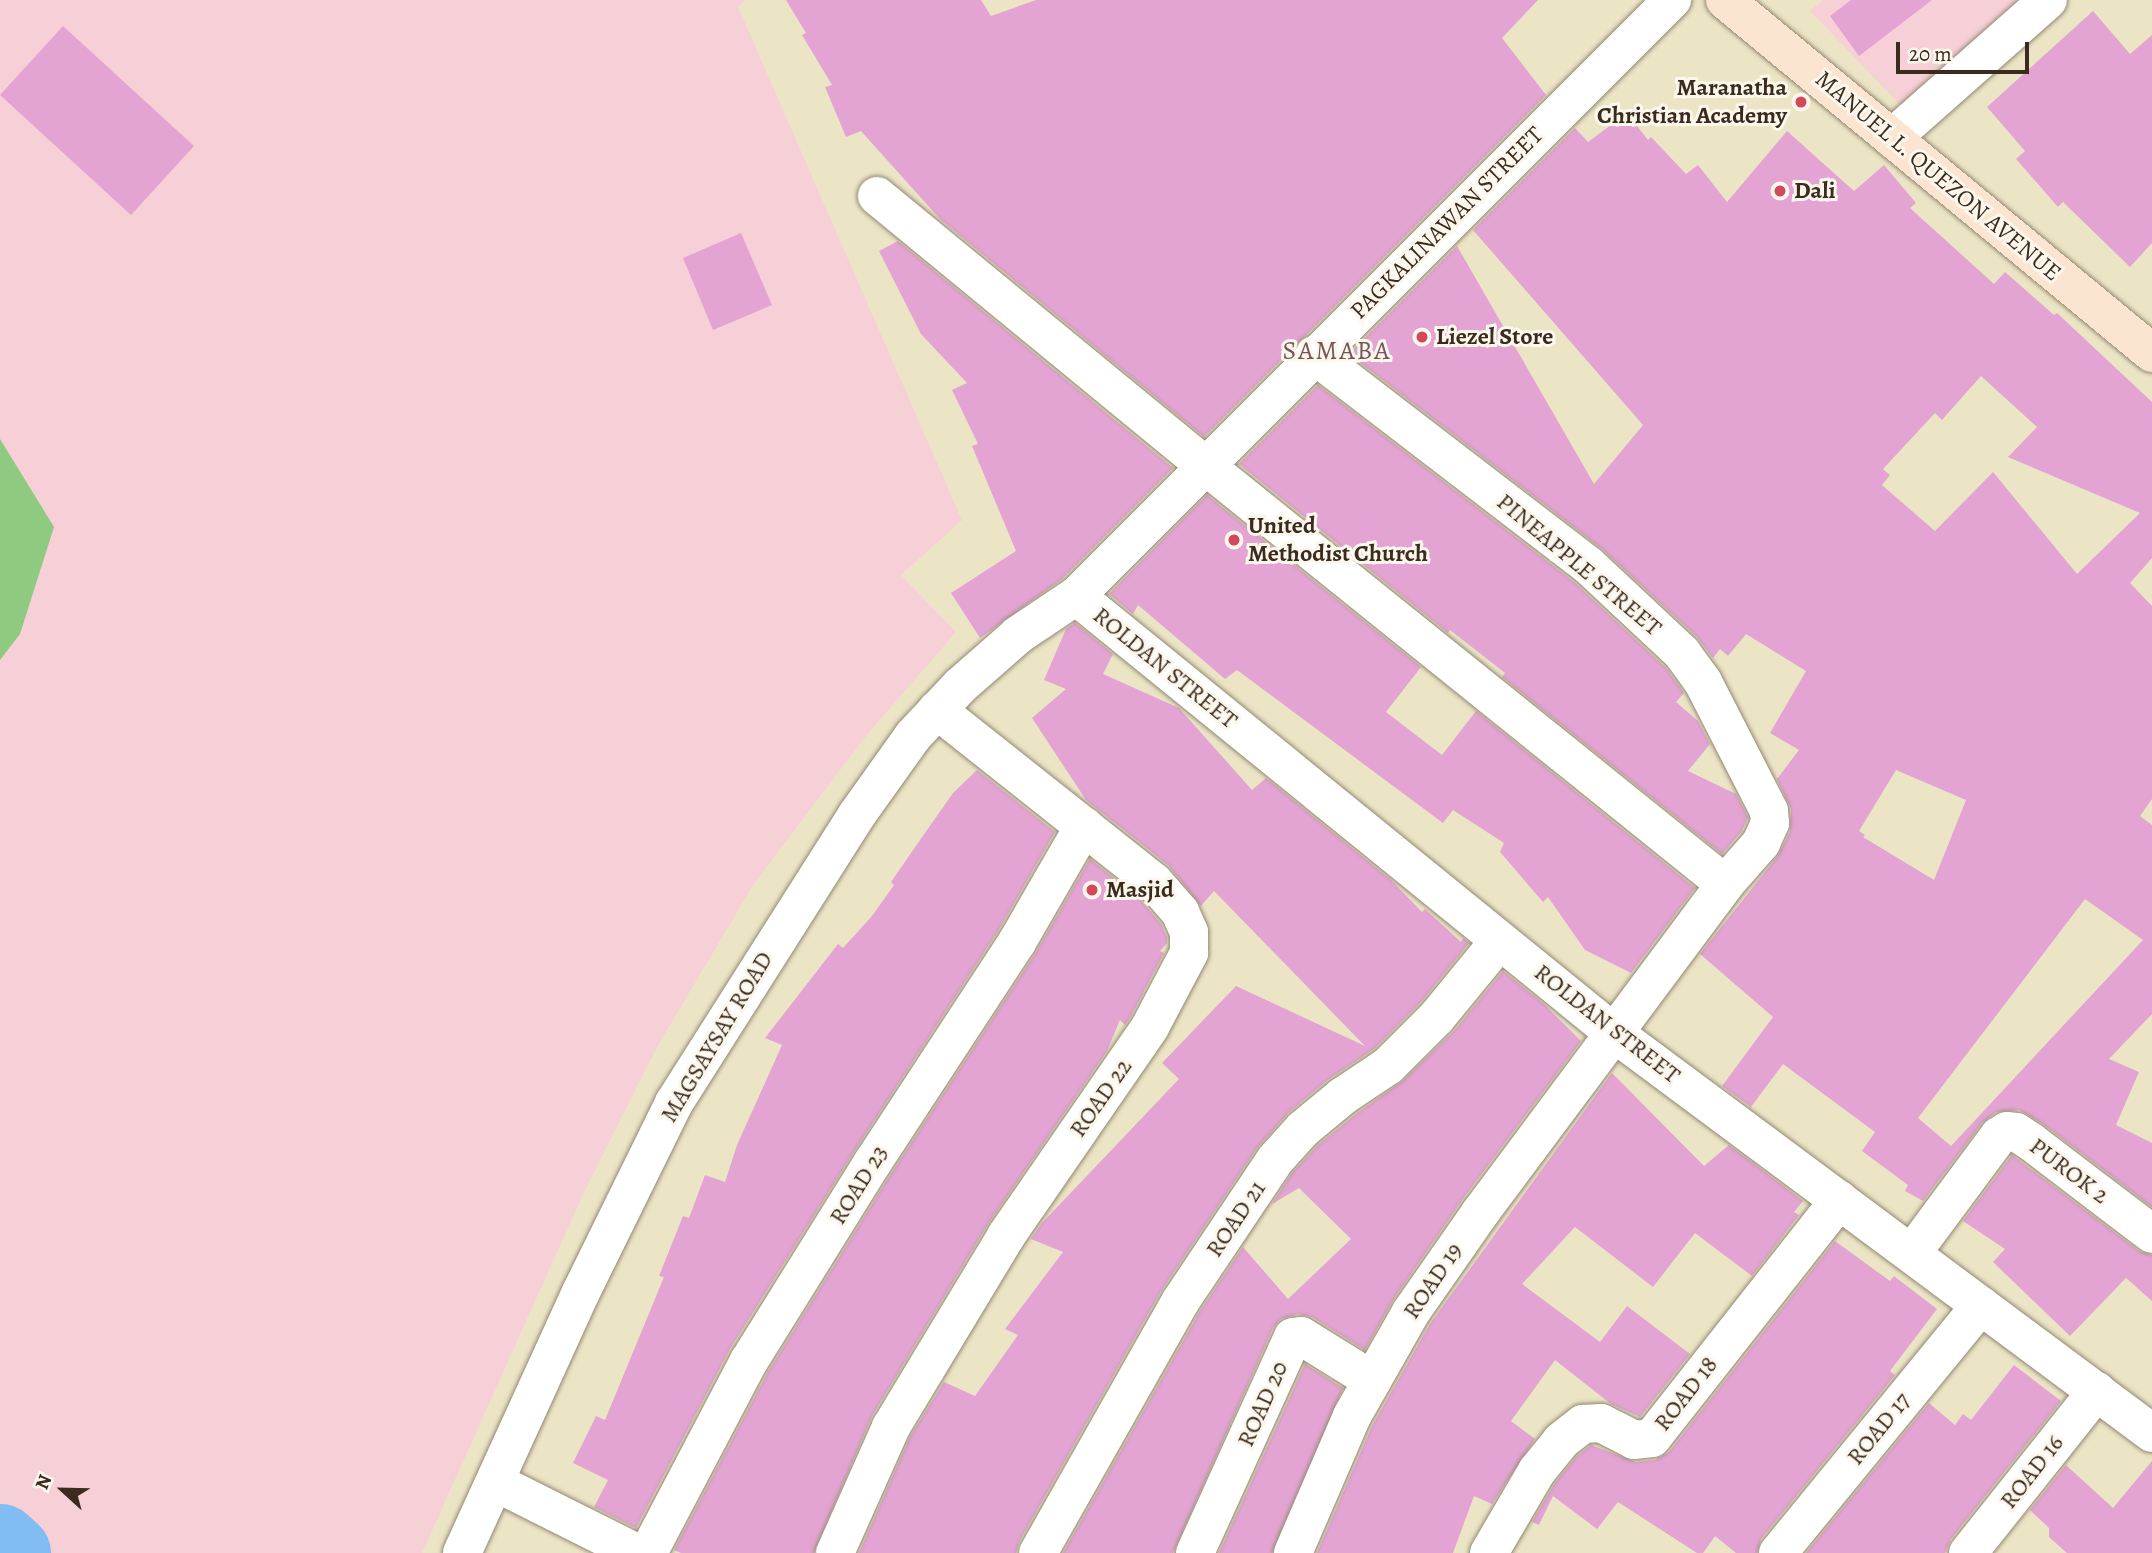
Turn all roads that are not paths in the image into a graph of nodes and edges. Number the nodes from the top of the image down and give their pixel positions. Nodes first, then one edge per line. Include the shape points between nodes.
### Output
1 (1672, 0) edge
2 (1725, 0) edge
3 (2048, 0) edge
4 (1892, 138) junction
5 (877, 196) dead end
6 (2152, 353) edge
7 (1314, 355) junction
8 (1207, 467) junction
9 (1076, 596) junction
10 (937, 710) junction
11 (1084, 826) junction
12 (1725, 884) junction
13 (1500, 940) junction
14 (1614, 1033) junction
15 (1839, 1200) junction
16 (2152, 1234) edge
17 (1912, 1253) junction
18 (1981, 1305) junction
19 (1372, 1380) junction
20 (2096, 1391) junction
21 (2152, 1433) edge
22 (495, 1482) junction
23 (462, 1553) edge
24 (637, 1553) edge
25 (648, 1553) edge
26 (835, 1553) edge
27 (1038, 1553) edge
28 (1195, 1553) edge
29 (1293, 1553) edge
30 (1489, 1553) edge
31 (1778, 1553) edge
32 (1968, 1553) edge

1 - 7 street, PAGKALINAWAN STREET
2 - 4 main road, MANUEL L. QUEZON AVENUE
3 - 4 street
4 - 6 main road, MANUEL L. QUEZON AVENUE
5 - 8 street
7 - 8 street, PAGKALINAWAN STREET
7 - 12 street, PINEAPPLE STREET via 1588,565 1682,653 1703,682 1769,811 1768,833
8 - 9 street, PAGKALINAWAN STREET
8 - 12 street
9 - 10 street, MAGSAYSAY ROAD via 1018,635
9 - 13 street, ROLDAN STREET
10 - 11 street, ROAD 22
10 - 22 street, MAGSAYSAY ROAD via 856,817 674,1102
11 - 25 street, ROAD 23 via 1017,942 749,1361
11 - 26 street, ROAD 22 via 1154,882 1180,912 1189,932 1189,953 1150,1027 1006,1236 891,1427
12 - 14 street, PINEAPPLE STREET
13 - 14 street, ROLDAN STREET
13 - 27 street, ROAD 21 via 1437,1017 1388,1066 1303,1129 1275,1160 1180,1302
14 - 15 street, ROLDAN STREET
14 - 19 street, ROAD 19 via 1411,1312
15 - 17 street, ROLDAN STREET
15 - 30 street, ROAD 18 via 1652,1438 1634,1440 1601,1423 1583,1424 1561,1441 1537,1471
16 - 17 street, PUROK 2 via 2029,1141 2007,1131
17 - 18 street, ROLDAN STREET
18 - 20 street, ROLDAN STREET
18 - 31 street, ROAD 17
19 - 28 street, ROAD 20 via 1301,1336 1293,1337
19 - 29 street, ROAD 19
20 - 21 street, ROLDAN STREET
20 - 32 street, ROAD 16
22 - 23 street, MAGSAYSAY ROAD
22 - 24 street

